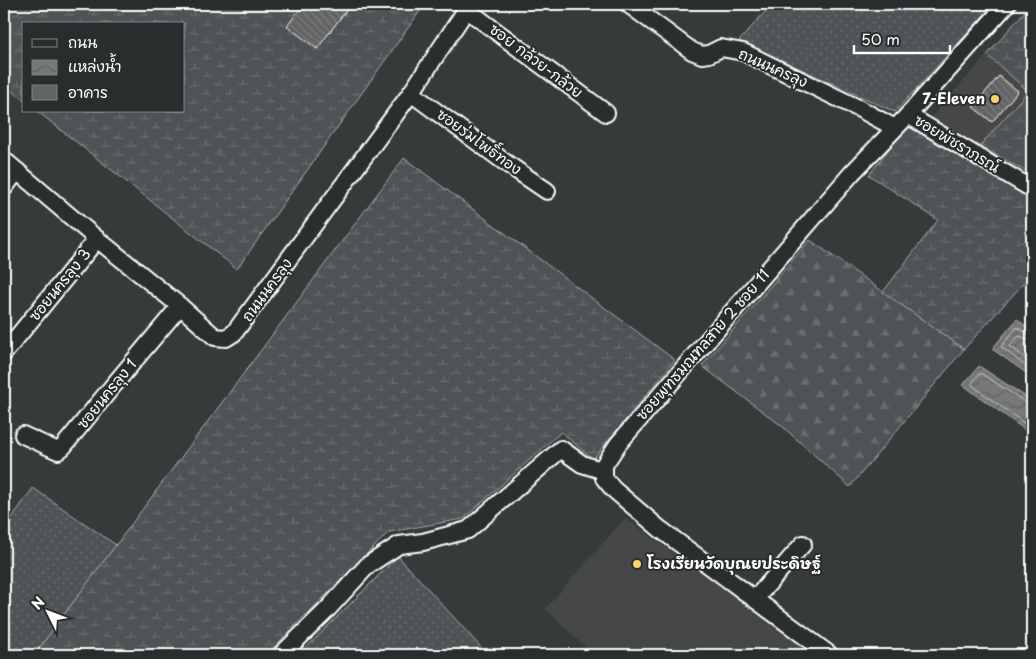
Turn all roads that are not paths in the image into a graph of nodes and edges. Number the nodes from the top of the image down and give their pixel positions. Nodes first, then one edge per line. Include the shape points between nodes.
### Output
1 (628, 4) edge
2 (1007, 4) edge
3 (468, 6) edge
4 (411, 93) junction
5 (606, 113) dead end
6 (908, 115) junction
7 (895, 128) junction
8 (4, 160) edge
9 (17, 171) junction
10 (4, 188) edge
11 (1032, 189) edge
12 (547, 191) dead end
13 (97, 239) junction
14 (180, 306) junction
15 (4, 353) edge
16 (23, 435) dead end
17 (604, 471) junction
18 (804, 544) dead end
19 (756, 598) junction
20 (281, 655) edge
21 (830, 655) edge

1 - 7 street, ถนนนครลุง via 692,51 702,55 721,48 744,52
2 - 6 street, ซอยพุทธมณฑลสาย 2 ซอย 11
3 - 4 street, ถนนนครลุง
3 - 5 street, ซอย กล้วย-กล้วย
4 - 12 street, ซอยร่มโพธิ์ทอง
4 - 14 street, ถนนนครลุง via 234,333 226,338 215,337
6 - 7 street, ซอยพุทธมณฑลสาย 2 ซอย 11
6 - 11 street, ซอยพัชราภรณ์
7 - 17 street, ซอยพุทธมณฑลสาย 2 ซอย 11 via 852,172 618,444 604,465
8 - 9 street, ถนนนครลุง
9 - 10 street
9 - 13 street, ถนนนครลุง
13 - 14 street, ถนนนครลุง
13 - 15 street, ซอยนครลุง 3
14 - 16 street, ซอยนครลุง 1 via 63,447 58,451
17 - 19 street via 604,478 613,490
17 - 20 street via 582,464 561,449 468,530 399,545 368,565
18 - 19 street
19 - 21 street

